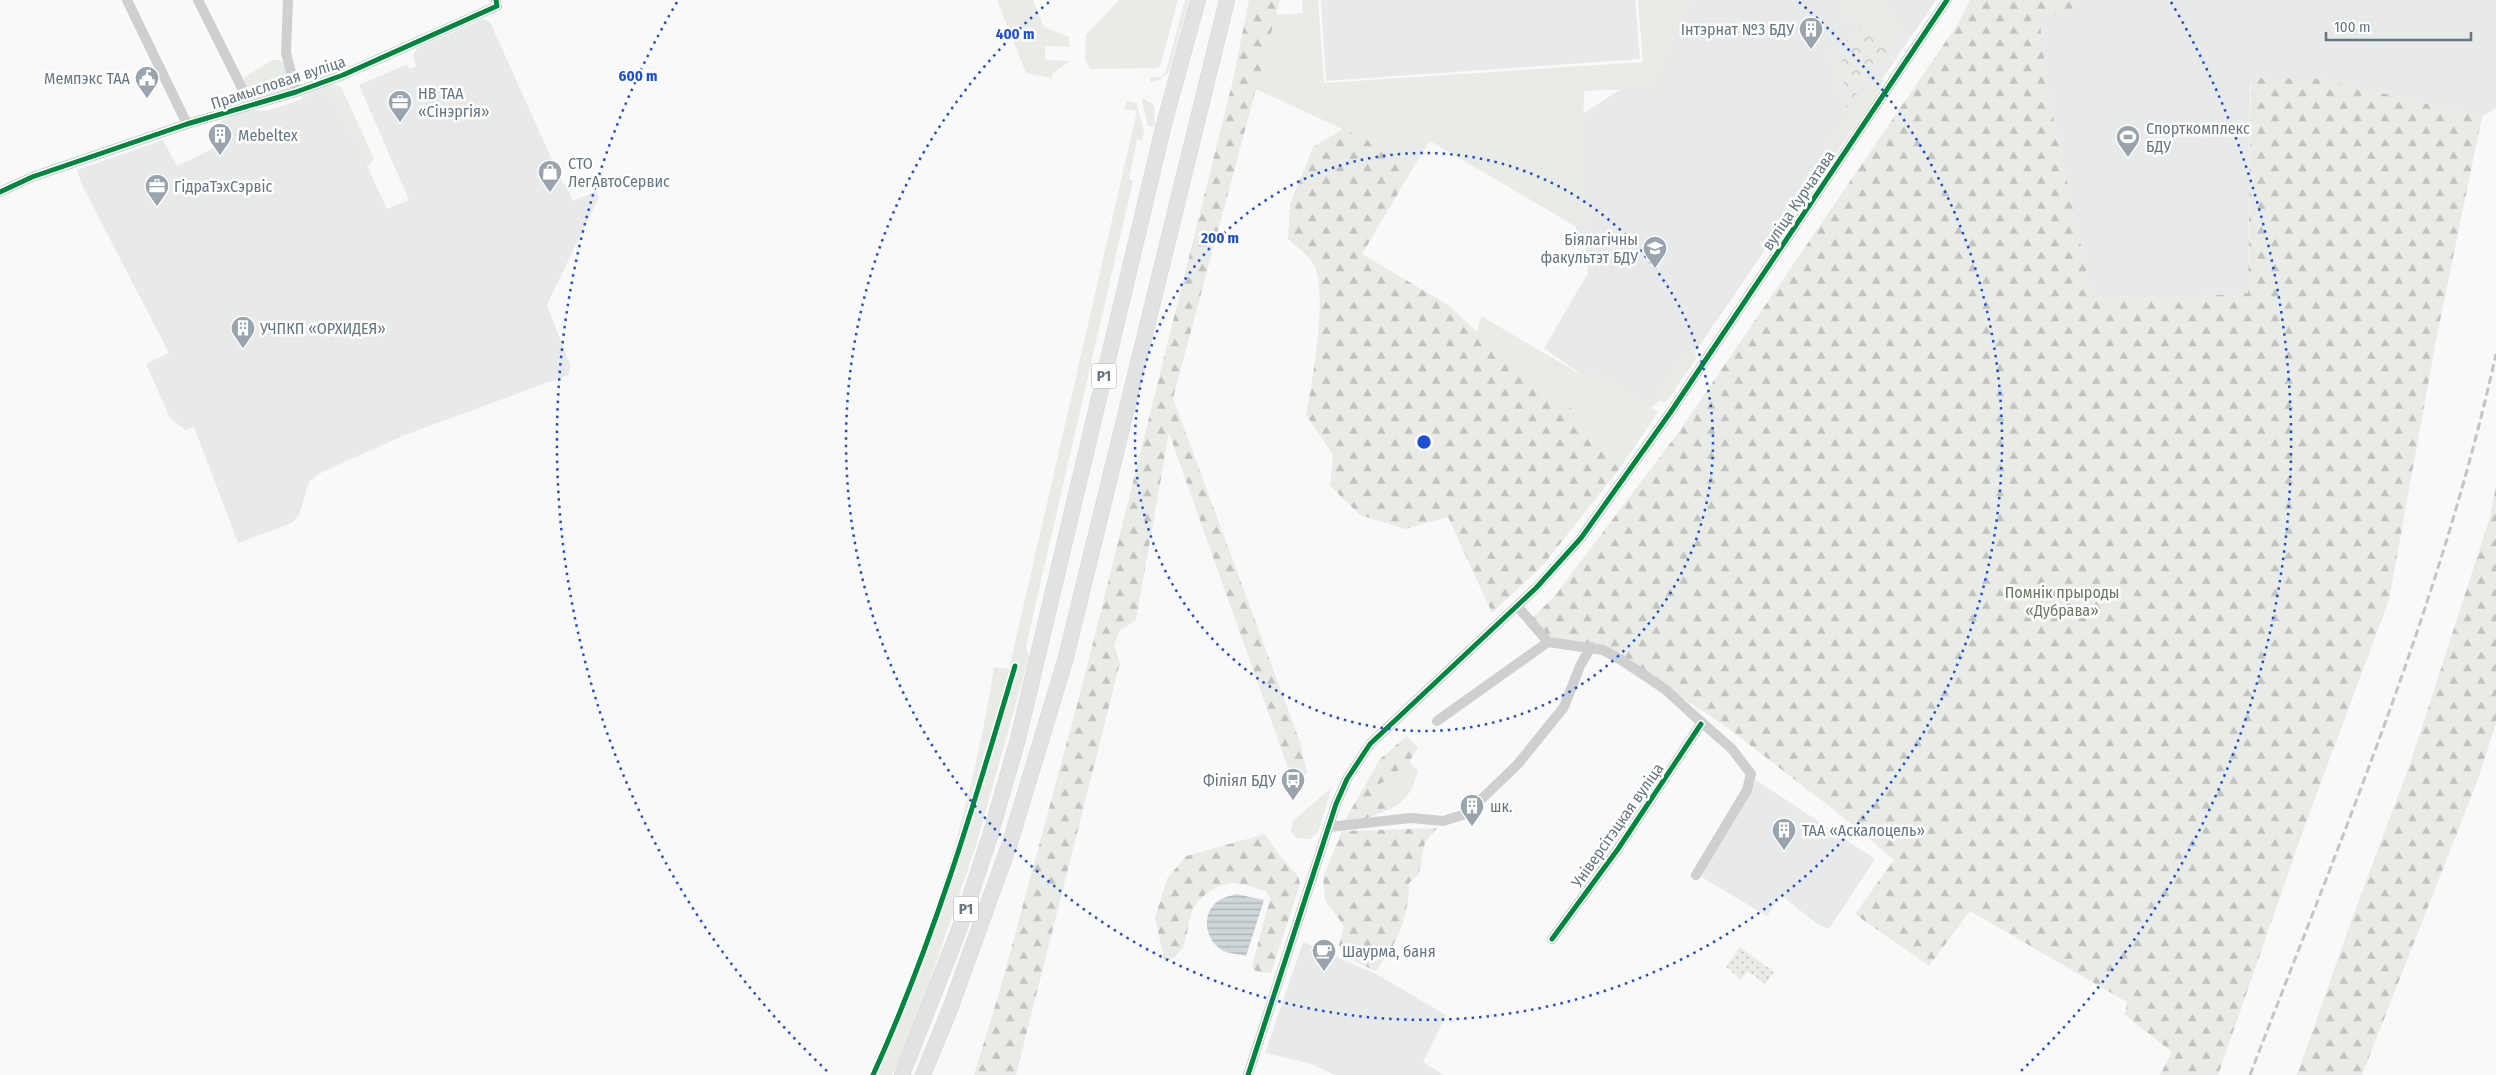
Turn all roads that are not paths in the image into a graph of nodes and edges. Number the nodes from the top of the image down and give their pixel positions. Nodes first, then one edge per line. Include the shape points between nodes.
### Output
1 (127, 0) edge
2 (198, 0) edge
3 (288, 0) edge
4 (496, 0) edge
5 (1198, 0) edge
6 (1227, 0) edge
7 (1947, 0) edge
8 (296, 92) junction
9 (250, 104) junction
10 (187, 124) junction
11 (0, 192) edge
12 (1518, 607) junction
13 (1548, 642) junction
14 (1591, 647) junction
15 (1438, 722) dead end
16 (1700, 724) junction
17 (1329, 827) junction
18 (1696, 875) dead end
19 (1552, 939) dead end
20 (902, 1075) edge
21 (923, 1075) edge
22 (1248, 1075) edge

1 - 10 street
2 - 9 street
3 - 8 street via 286,53
4 - 8 street, Прамысловая вуліца via 498,6 470,19 343,75
5 - 20 highway, Р1 via 1164,124 1018,739 960,928
6 - 21 highway, Р1 via 1062,670 1010,843
7 - 12 street, вуліца Курчатава via 1670,413 1581,538
8 - 9 street, Прамысловая вуліца
9 - 10 street, Прамысловая вуліца
10 - 11 street, Прамысловая вуліца via 32,177
12 - 13 street
12 - 17 street, вуліца Курчатава via 1370,744 1347,780
13 - 14 street
13 - 15 street
14 - 16 street via 1623,661 1665,689
14 - 17 street via 1564,707 1518,764 1466,814 1443,821 1411,818
16 - 18 street via 1732,750 1751,774 1746,790
16 - 19 street, Універсітэцкая вуліца via 1618,849
17 - 22 street, вуліца Курчатава

